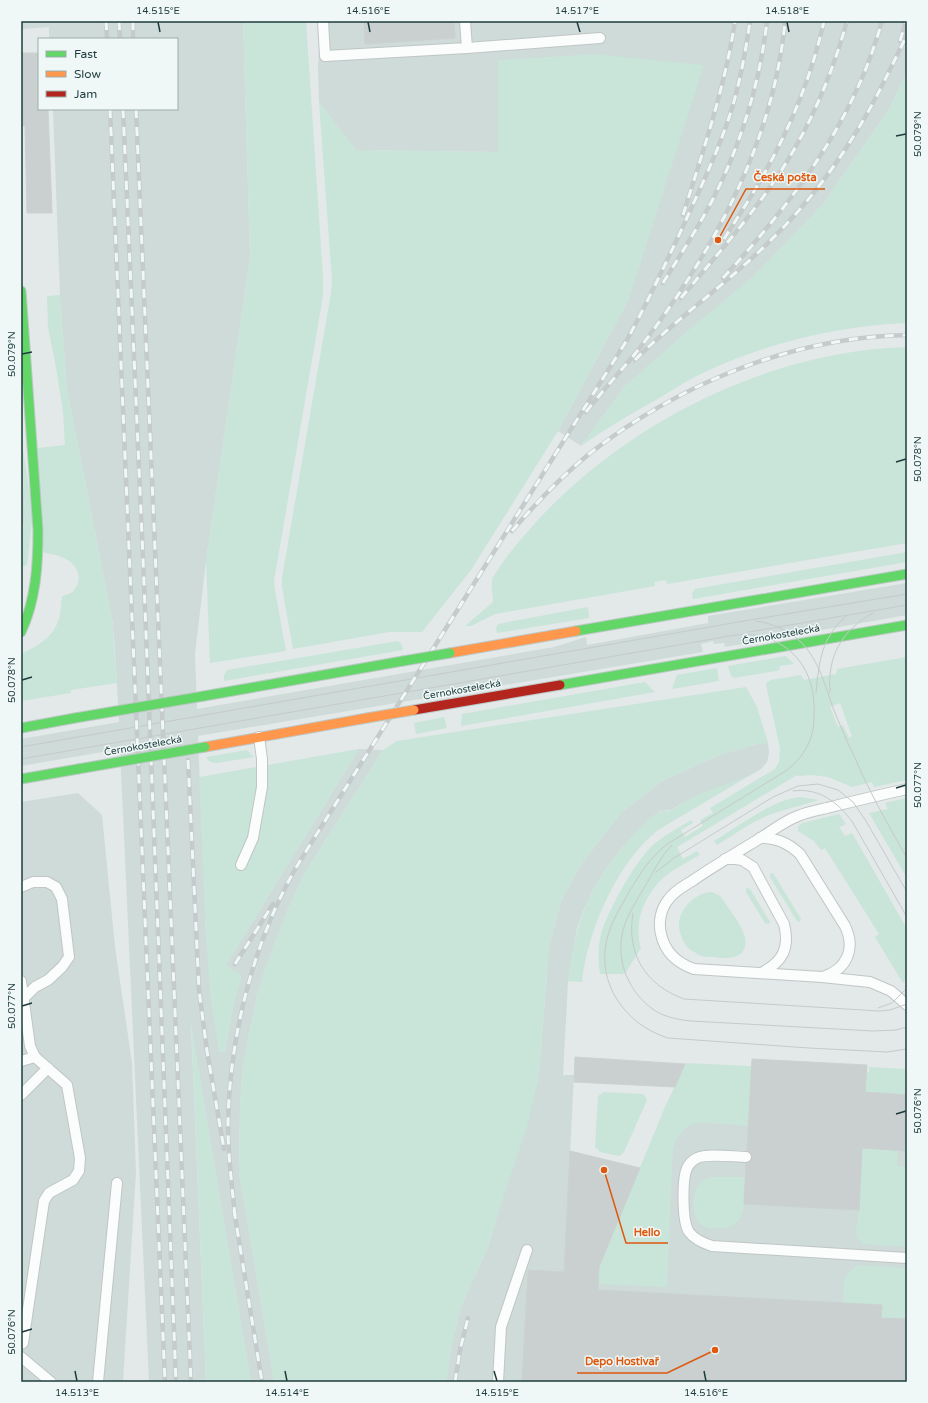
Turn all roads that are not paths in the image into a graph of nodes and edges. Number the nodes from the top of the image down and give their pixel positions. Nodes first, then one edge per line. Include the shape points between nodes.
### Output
1 (323, 21) edge
2 (465, 21) edge
3 (600, 38) dead end
4 (467, 48) junction
5 (21, 291) edge
6 (907, 574) edge
7 (21, 611) edge
8 (907, 625) edge
9 (23, 629) edge
10 (21, 728) edge
11 (259, 737) junction
12 (21, 779) edge
13 (907, 789) edge
14 (760, 838) junction
15 (722, 860) junction
16 (242, 865) dead end
17 (21, 887) edge
18 (761, 973) junction
19 (822, 977) junction
20 (21, 981) edge
21 (24, 998) junction
22 (907, 1004) edge
23 (35, 1057) junction
24 (21, 1061) edge
25 (48, 1068) junction
26 (21, 1095) edge
27 (746, 1157) dead end
28 (117, 1183) dead end
29 (527, 1250) dead end
30 (907, 1258) edge
31 (21, 1344) edge
32 (21, 1357) edge
33 (51, 1382) edge
34 (98, 1382) edge
35 (498, 1382) edge

1 - 4 lane via 325,56
2 - 4 lane
3 - 4 lane
5 - 9 main road via 38,530 35,580
6 - 10 main road, bridge
7 - 9 lane
8 - 11 main road, Černokostelecká, bridge
11 - 12 main road, Černokostelecká, bridge
11 - 16 lane via 262,787 253,838
13 - 14 lane via 799,815
14 - 15 lane
14 - 19 lane via 772,838 783,842 800,854 849,934 850,951 846,959 836,971
15 - 18 lane via 736,858 753,867 784,924 787,934 783,955 777,963
15 - 18 lane via 668,899 660,919 662,941 675,959 694,969
17 - 21 lane via 33,882 47,882 56,887 62,899 69,957 48,980 35,987
18 - 19 lane
19 - 22 lane via 870,982 891,991
20 - 21 lane
21 - 23 lane via 30,1046
23 - 24 lane
23 - 25 lane
25 - 26 lane
25 - 31 lane via 67,1085 80,1158 79,1171 73,1180 49,1193 44,1201
27 - 30 lane via 704,1156 691,1162 687,1168 683,1212 685,1222 688,1231 702,1242 712,1246
28 - 34 lane
29 - 35 lane via 501,1327
32 - 33 lane

